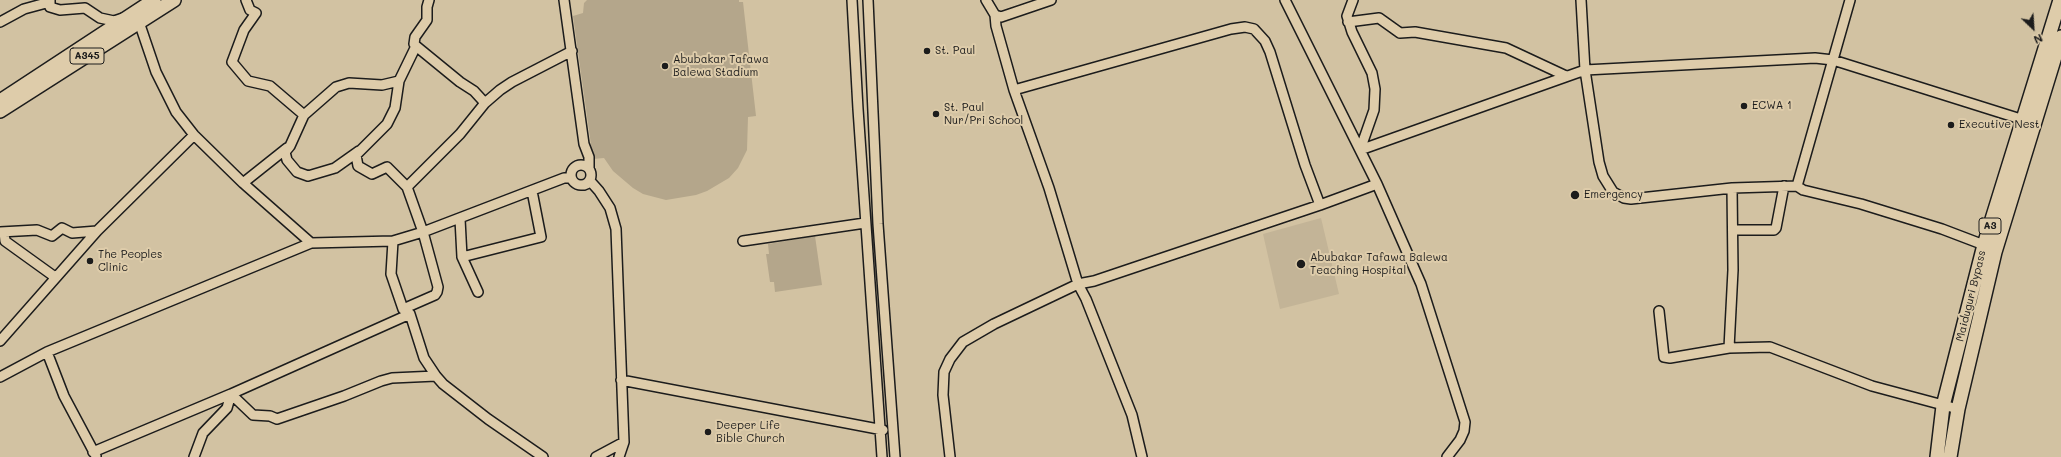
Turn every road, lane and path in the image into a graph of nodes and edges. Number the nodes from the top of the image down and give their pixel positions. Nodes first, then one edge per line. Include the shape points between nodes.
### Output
1 (154, 0) edge
2 (174, 0) edge
3 (246, 0) edge
4 (430, 0) edge
5 (564, 0) edge
6 (852, 0) edge
7 (868, 0) edge
8 (986, 0) edge
9 (1051, 0) edge
10 (1284, 0) edge
11 (1353, 0) edge
12 (1581, 0) edge
13 (1850, 0) edge
14 (2060, 0) edge
15 (50, 1) edge
16 (995, 15) junction
17 (135, 19) junction
18 (0, 22) edge
19 (1348, 22) junction
20 (2061, 37) edge
21 (416, 46) junction
22 (572, 51) junction
23 (1833, 60) junction
24 (1585, 70) junction
25 (1566, 76) junction
26 (400, 80) junction
27 (1014, 90) junction
28 (0, 100) edge
29 (485, 103) junction
30 (0, 111) edge
31 (304, 115) junction
32 (2028, 121) junction
33 (194, 135) junction
34 (584, 144) junction
35 (290, 146) junction
36 (366, 147) junction
37 (1360, 150) junction
38 (577, 166) junction
39 (589, 168) junction
40 (581, 182) junction
41 (243, 183) junction
42 (1377, 184) junction
43 (1784, 186) junction
44 (1797, 186) junction
45 (407, 187) junction
46 (1732, 188) junction
47 (532, 191) junction
48 (1320, 205) junction
49 (460, 218) junction
50 (865, 223) junction
51 (1733, 230) junction
52 (97, 231) junction
53 (2, 232) edge
54 (423, 232) junction
55 (393, 241) junction
56 (744, 241) dead end
57 (311, 243) junction
58 (1984, 245) junction
59 (462, 256) junction
60 (55, 277) junction
61 (1078, 284) junction
62 (478, 292) dead end
63 (1659, 311) dead end
64 (406, 312) junction
65 (0, 341) edge
66 (1729, 348) junction
67 (47, 352) junction
68 (436, 376) junction
69 (0, 377) edge
70 (621, 380) junction
71 (231, 394) junction
72 (1944, 406) junction
73 (1958, 409) junction
74 (879, 430) junction
75 (893, 431) junction
76 (624, 442) junction
77 (95, 455) edge
78 (194, 457) edge
79 (543, 457) edge
80 (596, 457) edge
81 (619, 457) edge
82 (882, 457) edge
83 (895, 457) edge
84 (950, 457) edge
85 (1142, 457) edge
86 (1448, 457) edge
87 (1937, 457) edge
88 (1950, 457) edge

1 - 17 highway, A345
2 - 17 highway, A345
3 - 31 street via 250,10 256,13 244,30 232,62 248,81 270,86
4 - 21 street via 427,20 415,37
5 - 22 street
6 - 50 street
7 - 75 street via 878,224
8 - 16 street
9 - 16 street via 1001,17
10 - 37 street
11 - 19 street via 1347,16
12 - 24 street
13 - 23 street
14 - 32 highway, Maiduguri Bypass / A3
15 - 17 street via 50,7 65,10 85,8 100,18 114,21
15 - 18 street via 24,9
16 - 27 street via 998,37
17 - 28 highway, A345
17 - 30 highway, A345
17 - 33 street via 156,72 176,112
19 - 25 street via 1378,18 1400,33 1415,32 1506,48
19 - 37 street via 1372,74 1375,89 1374,110
20 - 32 highway, Maiduguri Bypass / A3
21 - 26 street
21 - 29 street via 474,91
22 - 29 street via 512,82
22 - 34 street
23 - 24 street via 1815,58
23 - 32 street
23 - 44 street
24 - 25 street
24 - 46 street via 1599,162 1603,176 1613,192 1631,199
25 - 37 street
26 - 31 street via 382,85 341,85
26 - 36 street via 395,108 387,124
27 - 48 street via 1230,29 1245,27 1254,30 1262,37 1270,52 1302,159
27 - 61 street via 1049,188
29 - 45 street via 460,134
31 - 35 street
32 - 58 highway, Maiduguri Bypass / A3
32 - 73 highway, Maiduguri Bypass / A3
33 - 41 street
33 - 52 street
34 - 38 street
34 - 39 street via 589,156
35 - 36 street via 285,152 287,160 297,172 308,176 335,168
35 - 41 street
36 - 45 street via 356,155 358,166 372,174 387,167
37 - 42 street
38 - 39 street
38 - 40 street via 572,171
39 - 40 street via 591,173
40 - 47 street via 564,178
40 - 70 street via 596,180 599,191 610,208 616,229
41 - 57 street
42 - 48 street
42 - 86 street via 1418,277 1464,412 1464,432
43 - 44 street
43 - 46 street
43 - 51 street via 1774,230
44 - 58 street via 1803,190 1861,204 1942,229
45 - 54 street
46 - 51 street
47 - 49 street
47 - 59 street via 541,237
48 - 61 street via 1094,281
49 - 54 street
49 - 59 street
50 - 56 street
50 - 74 street
51 - 66 street
52 - 53 street via 72,233 62,228 52,236 37,230
52 - 60 street
53 - 60 street via 5,241
54 - 55 street
54 - 64 street via 438,287 437,292
55 - 57 street
55 - 64 street via 391,274
57 - 67 street
58 - 72 highway, Maiduguri Bypass / A3
59 - 62 street
60 - 65 street
61 - 84 street via 994,324 964,342 950,359 944,372 943,395
61 - 85 street via 1132,414
63 - 66 street via 1664,358
64 - 68 street via 424,358
64 - 71 street
66 - 72 street via 1770,347 1872,386
67 - 69 street
67 - 77 street via 64,396
68 - 71 street via 392,378 277,419 253,415
68 - 79 street via 488,419
70 - 74 street
70 - 76 street
71 - 77 street
71 - 78 street via 227,408 203,433
72 - 73 street
72 - 87 highway, Maiduguri Bypass / A3
73 - 88 highway, Maiduguri Bypass / A3
74 - 75 street
74 - 82 street
75 - 83 street
76 - 80 street
76 - 81 street

